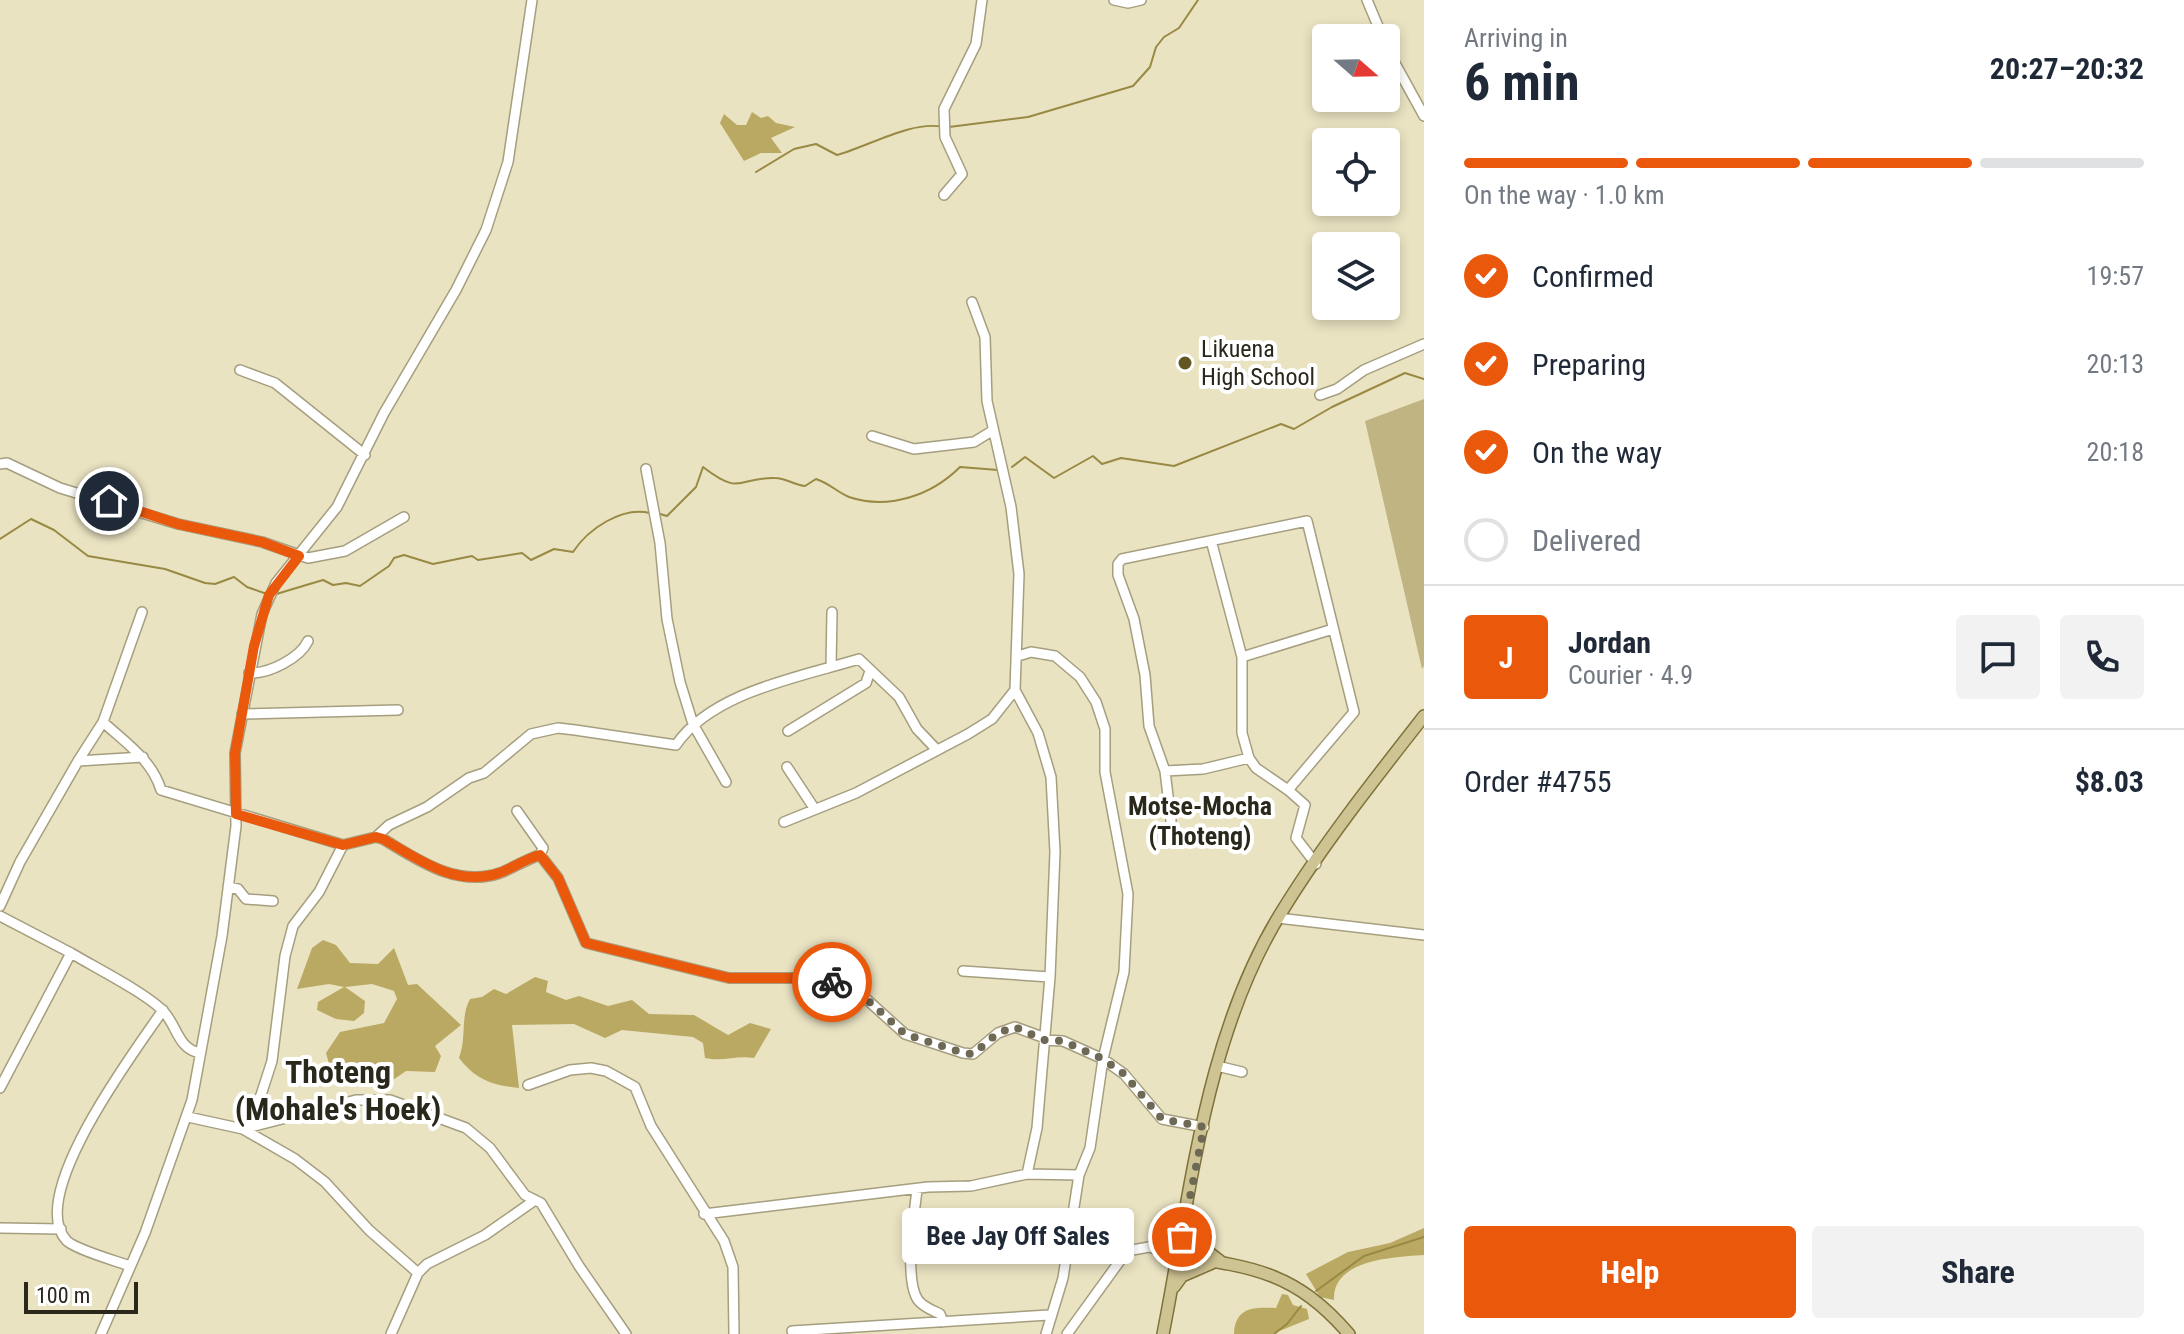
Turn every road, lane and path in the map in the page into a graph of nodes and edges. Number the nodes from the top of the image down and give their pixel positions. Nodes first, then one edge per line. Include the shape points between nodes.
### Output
1 (532, 0) edge
2 (982, 0) edge
3 (1114, 0) edge
4 (1141, 0) edge
5 (1367, 0) edge
6 (1377, 24) edge
7 (1400, 72) edge
8 (1424, 116) edge
9 (944, 195) dead end
10 (972, 302) dead end
11 (1424, 344) edge
12 (240, 370) dead end
13 (1320, 395) dead end
14 (992, 431) junction
15 (872, 436) dead end
16 (365, 455) junction
17 (0, 464) edge
18 (646, 469) dead end
19 (404, 517) dead end
20 (1212, 544) junction
21 (299, 556) junction
22 (142, 612) dead end
23 (832, 612) dead end
24 (1333, 629) junction
25 (308, 641) dead end
26 (1018, 656) junction
27 (1242, 657) junction
28 (831, 667) junction
29 (870, 671) junction
30 (249, 673) junction
31 (1015, 690) junction
32 (398, 710) dead end
33 (242, 714) junction
34 (1424, 716) edge
35 (103, 722) junction
36 (693, 724) junction
37 (788, 731) dead end
38 (936, 749) junction
39 (143, 757) junction
40 (1249, 758) junction
41 (78, 761) junction
42 (787, 767) dead end
43 (1165, 771) junction
44 (726, 782) dead end
45 (1288, 790) junction
46 (814, 808) junction
47 (517, 811) dead end
48 (236, 814) junction
49 (1171, 821) dead end
50 (784, 822) dead end
51 (376, 837) junction
52 (343, 845) junction
53 (540, 855) junction
54 (1316, 864) junction
55 (228, 887) junction
56 (273, 901) dead end
57 (0, 906) edge
58 (0, 916) edge
59 (1278, 918) junction
60 (1424, 935) edge
61 (71, 953) junction
62 (963, 971) dead end
63 (1050, 977) junction
64 (163, 1010) junction
65 (1044, 1039) junction
66 (200, 1053) junction
67 (1103, 1059) junction
68 (1217, 1066) junction
69 (1242, 1072) dead end
70 (528, 1085) dead end
71 (0, 1088) edge
72 (188, 1117) junction
73 (1204, 1127) junction
74 (243, 1129) junction
75 (1027, 1174) junction
76 (1079, 1175) junction
77 (917, 1190) junction
78 (535, 1200) junction
79 (704, 1214) junction
80 (1184, 1225) junction
81 (0, 1228) edge
82 (61, 1229) junction
83 (1178, 1256) junction
84 (1219, 1262) junction
85 (130, 1266) junction
86 (418, 1273) junction
87 (1172, 1290) junction
88 (1049, 1315) junction
89 (943, 1322) junction
90 (792, 1331) dead end
91 (837, 1332) edge
92 (101, 1334) edge
93 (391, 1334) edge
94 (626, 1334) edge
95 (734, 1334) edge
96 (1046, 1334) edge
97 (1067, 1334) edge
98 (1163, 1334) edge
99 (1349, 1334) edge

1 - 16 street via 508,162 494,210
2 - 9 street via 976,44 944,109 945,137 962,174
3 - 4 street
5 - 6 street
7 - 8 street
10 - 14 street via 985,337
11 - 13 street
12 - 16 street via 275,383
14 - 15 street via 974,442 914,449
14 - 26 street via 1011,507 1019,574
16 - 21 street via 337,507
17 - 21 street via 60,488
18 - 36 street via 671,642
19 - 21 street via 345,551
20 - 24 street via 1307,521
20 - 27 street
20 - 43 street via 1122,559 1118,564 1145,675 1149,726
21 - 30 street via 269,595
22 - 35 street
23 - 28 street
24 - 27 street
24 - 45 street via 1354,712
25 - 30 street via 304,651 269,671
26 - 31 street
26 - 67 street via 1043,652 1073,669 1096,702 1105,729 1105,772 1128,907 1124,972
27 - 40 street via 1242,733
28 - 29 street via 859,659
28 - 36 street via 776,683
29 - 37 street via 866,683 851,695
29 - 38 street via 899,697
30 - 33 street
31 - 38 street via 992,719
31 - 63 street via 1038,733 1051,777 1055,852
32 - 33 street
33 - 48 street via 235,753
34 - 54 main road
35 - 39 street
35 - 41 street
36 - 44 street
36 - 51 street via 676,745 558,728 531,734 484,773
38 - 46 street via 856,793
39 - 41 street
39 - 48 street via 161,790
40 - 43 street
40 - 45 street
41 - 57 street
42 - 46 street
43 - 49 street
45 - 54 street via 1305,805 1296,838
46 - 50 street
47 - 53 street via 543,848
48 - 52 street
48 - 55 street
51 - 52 street
51 - 53 street via 429,868 458,874 498,874
52 - 74 street via 319,892 293,926 272,1061
53 - 65 street via 558,878 586,943 729,978 818,978 863,996 905,1034 963,1053 973,1054 998,1033 1015,1027
54 - 59 main road
55 - 56 street via 246,899
55 - 66 street
58 - 61 street
59 - 60 street
59 - 68 main road
61 - 64 street
61 - 71 street
62 - 63 street
63 - 65 street
64 - 66 street via 181,1041
64 - 82 street via 83,1133 57,1203
65 - 67 street via 1063,1041
65 - 75 street via 1037,1128
66 - 72 street
67 - 73 street via 1124,1074 1162,1119
67 - 76 street via 1090,1148
68 - 69 street
68 - 73 main road
70 - 79 street via 591,1068 635,1087 651,1126
72 - 74 street
72 - 85 street
73 - 80 main road
74 - 78 street via 356,1100 390,1100 466,1128
74 - 86 street via 325,1182
75 - 76 street
75 - 77 street via 982,1185
76 - 88 street via 1063,1278
77 - 79 street
77 - 89 street via 912,1231 915,1294
78 - 86 street
78 - 94 street
79 - 95 street via 724,1241 733,1267
80 - 83 main road
80 - 84 main road
81 - 82 street
82 - 85 street via 68,1242
83 - 84 main road
83 - 87 main road
83 - 97 street via 1149,1247 1127,1251
84 - 87 main road via 1182,1276
84 - 99 main road via 1269,1272 1294,1284
85 - 92 street
86 - 93 street
87 - 98 main road
88 - 89 street
88 - 96 street
89 - 91 street
90 - 91 street

